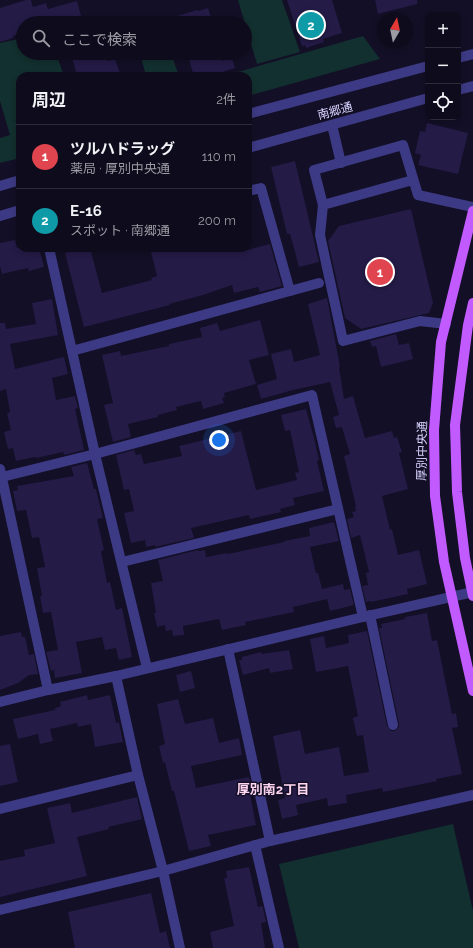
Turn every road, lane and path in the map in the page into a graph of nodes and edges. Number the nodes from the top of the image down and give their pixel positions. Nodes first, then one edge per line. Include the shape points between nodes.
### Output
1 (473, 54) edge
2 (461, 57) edge
3 (425, 67) edge
4 (473, 86) edge
5 (461, 89) edge
6 (425, 99) edge
7 (252, 113) edge
8 (332, 125) junction
9 (252, 147) edge
10 (341, 163) junction
11 (413, 180) junction
12 (16, 181) edge
13 (0, 186) edge
14 (252, 190) edge
15 (323, 205) junction
16 (473, 207) edge
17 (16, 211) edge
18 (473, 211) edge
19 (0, 216) edge
20 (50, 252) edge
21 (319, 283) dead end
22 (290, 291) junction
23 (473, 303) edge
24 (446, 324) junction
25 (72, 351) junction
26 (96, 454) junction
27 (1, 473) edge
28 (338, 509) junction
29 (122, 562) junction
30 (473, 593) edge
31 (451, 597) junction
32 (367, 616) junction
33 (228, 649) junction
34 (147, 668) junction
35 (116, 676) junction
36 (48, 690) junction
37 (473, 691) edge
38 (0, 702) edge
39 (393, 725) dead end
40 (138, 775) junction
41 (473, 795) edge
42 (0, 809) edge
43 (270, 841) junction
44 (255, 845) junction
45 (163, 871) junction
46 (0, 910) edge
47 (180, 948) edge
48 (279, 948) edge

1 - 2 street
3 - 7 street, 南郷通
4 - 5 street
6 - 8 street, 南郷通
8 - 9 street, 南郷通
8 - 10 street
10 - 11 street via 403,145
10 - 15 street via 314,170
11 - 15 street
11 - 16 street via 418,195
12 - 13 street
14 - 22 street via 261,188
15 - 24 street via 320,235 343,341 420,321
17 - 19 street
18 - 24 main road, 厚別中央通
20 - 25 street
21 - 22 street
22 - 25 street
23 - 30 main road via 455,425 457,492 465,558
24 - 31 main road, 厚別中央通 via 441,342 434,430 435,496
25 - 26 street
26 - 27 street
26 - 28 street via 312,396
26 - 29 street
27 - 36 street
28 - 29 street
28 - 32 street
29 - 34 street
30 - 31 street
31 - 32 street
31 - 37 main road, 厚別中央通
32 - 33 street
32 - 39 street
33 - 34 street
33 - 43 street
34 - 35 street
35 - 36 street
35 - 40 street
36 - 38 street
40 - 42 street
40 - 45 street
41 - 43 street
43 - 44 street
44 - 45 street
44 - 48 street
45 - 46 street
45 - 47 street

